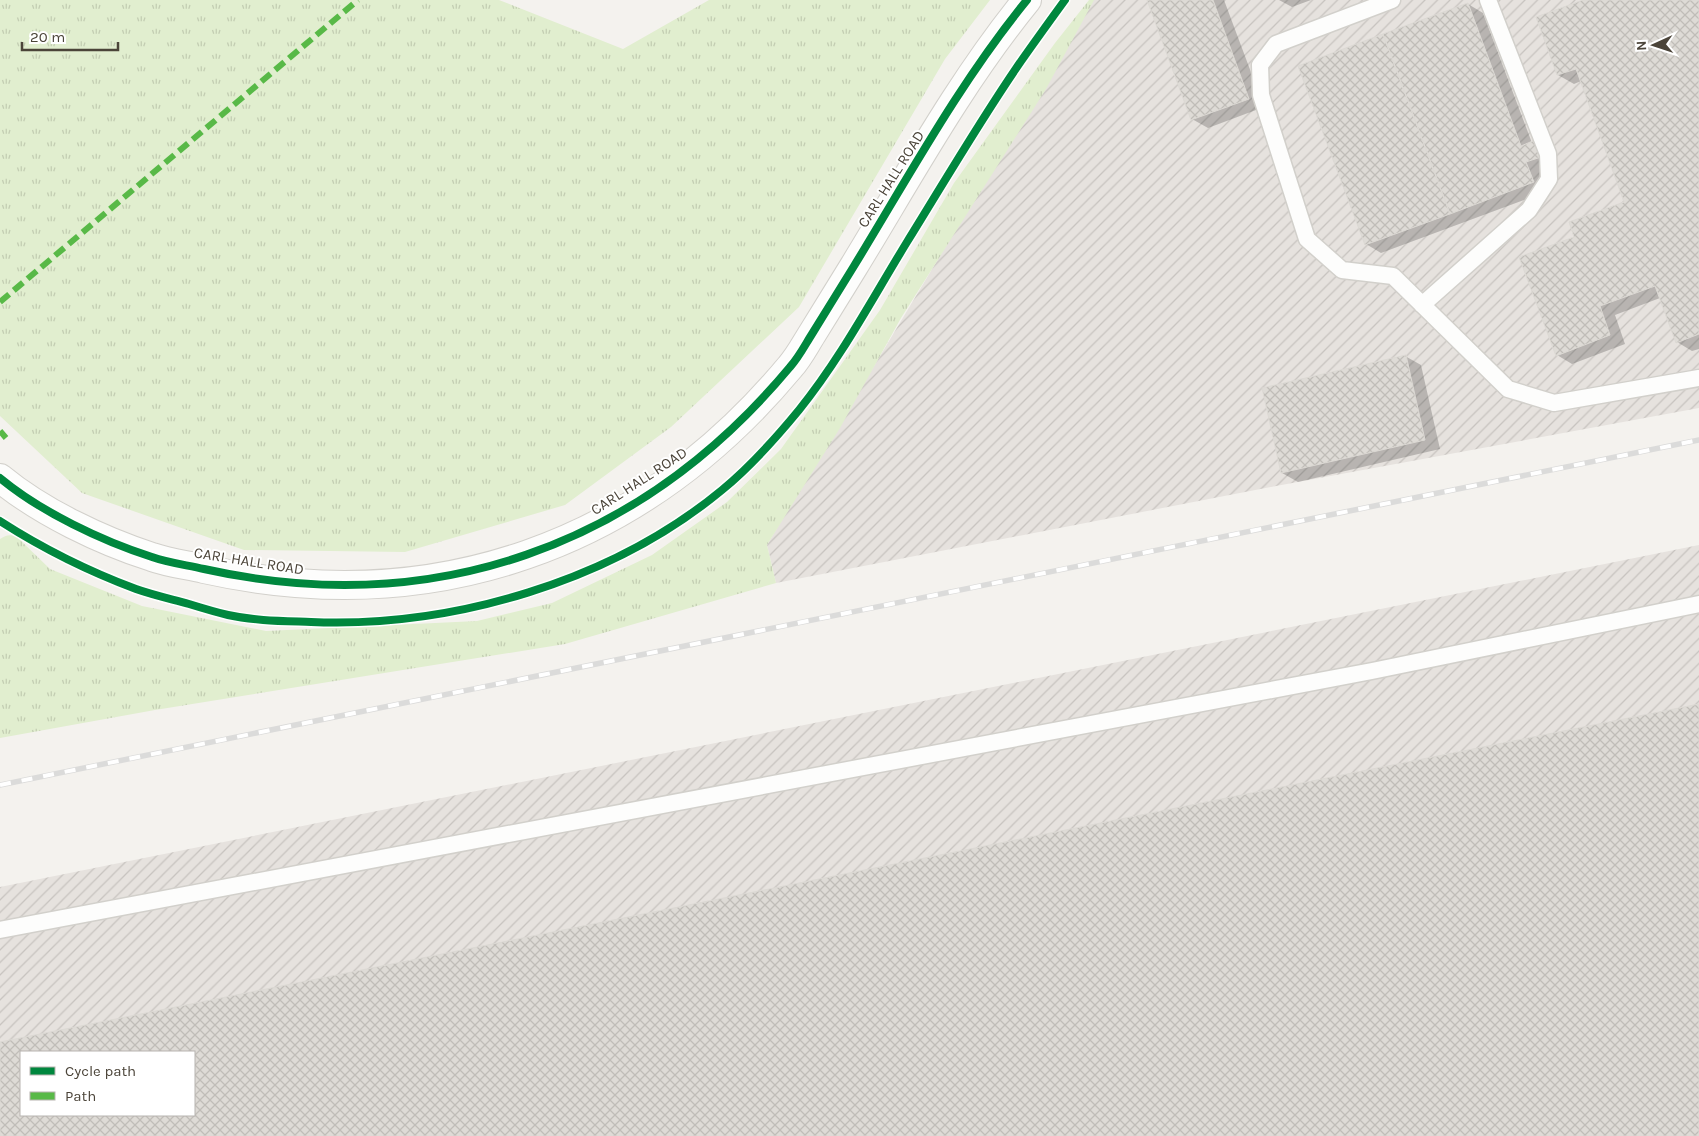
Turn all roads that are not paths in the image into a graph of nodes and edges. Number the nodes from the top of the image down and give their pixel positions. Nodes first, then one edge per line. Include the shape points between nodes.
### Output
1 (1027, 0) edge
2 (1392, 0) edge
3 (1488, 0) edge
4 (1422, 305) junction
5 (1699, 378) edge
6 (2, 482) edge
7 (1699, 604) edge
8 (0, 930) edge

1 - 6 street, CARL HALL ROAD via 963,88 793,364 726,436 694,464 639,502 593,527 532,553 469,571 417,581 351,586 285,583 201,569 125,548 44,508
2 - 4 lane via 1276,44 1260,65 1261,95 1306,239 1342,270 1393,276
3 - 4 lane via 1548,154 1549,179 1529,210
4 - 5 lane via 1508,389 1554,403
7 - 8 lane via 1362,673

